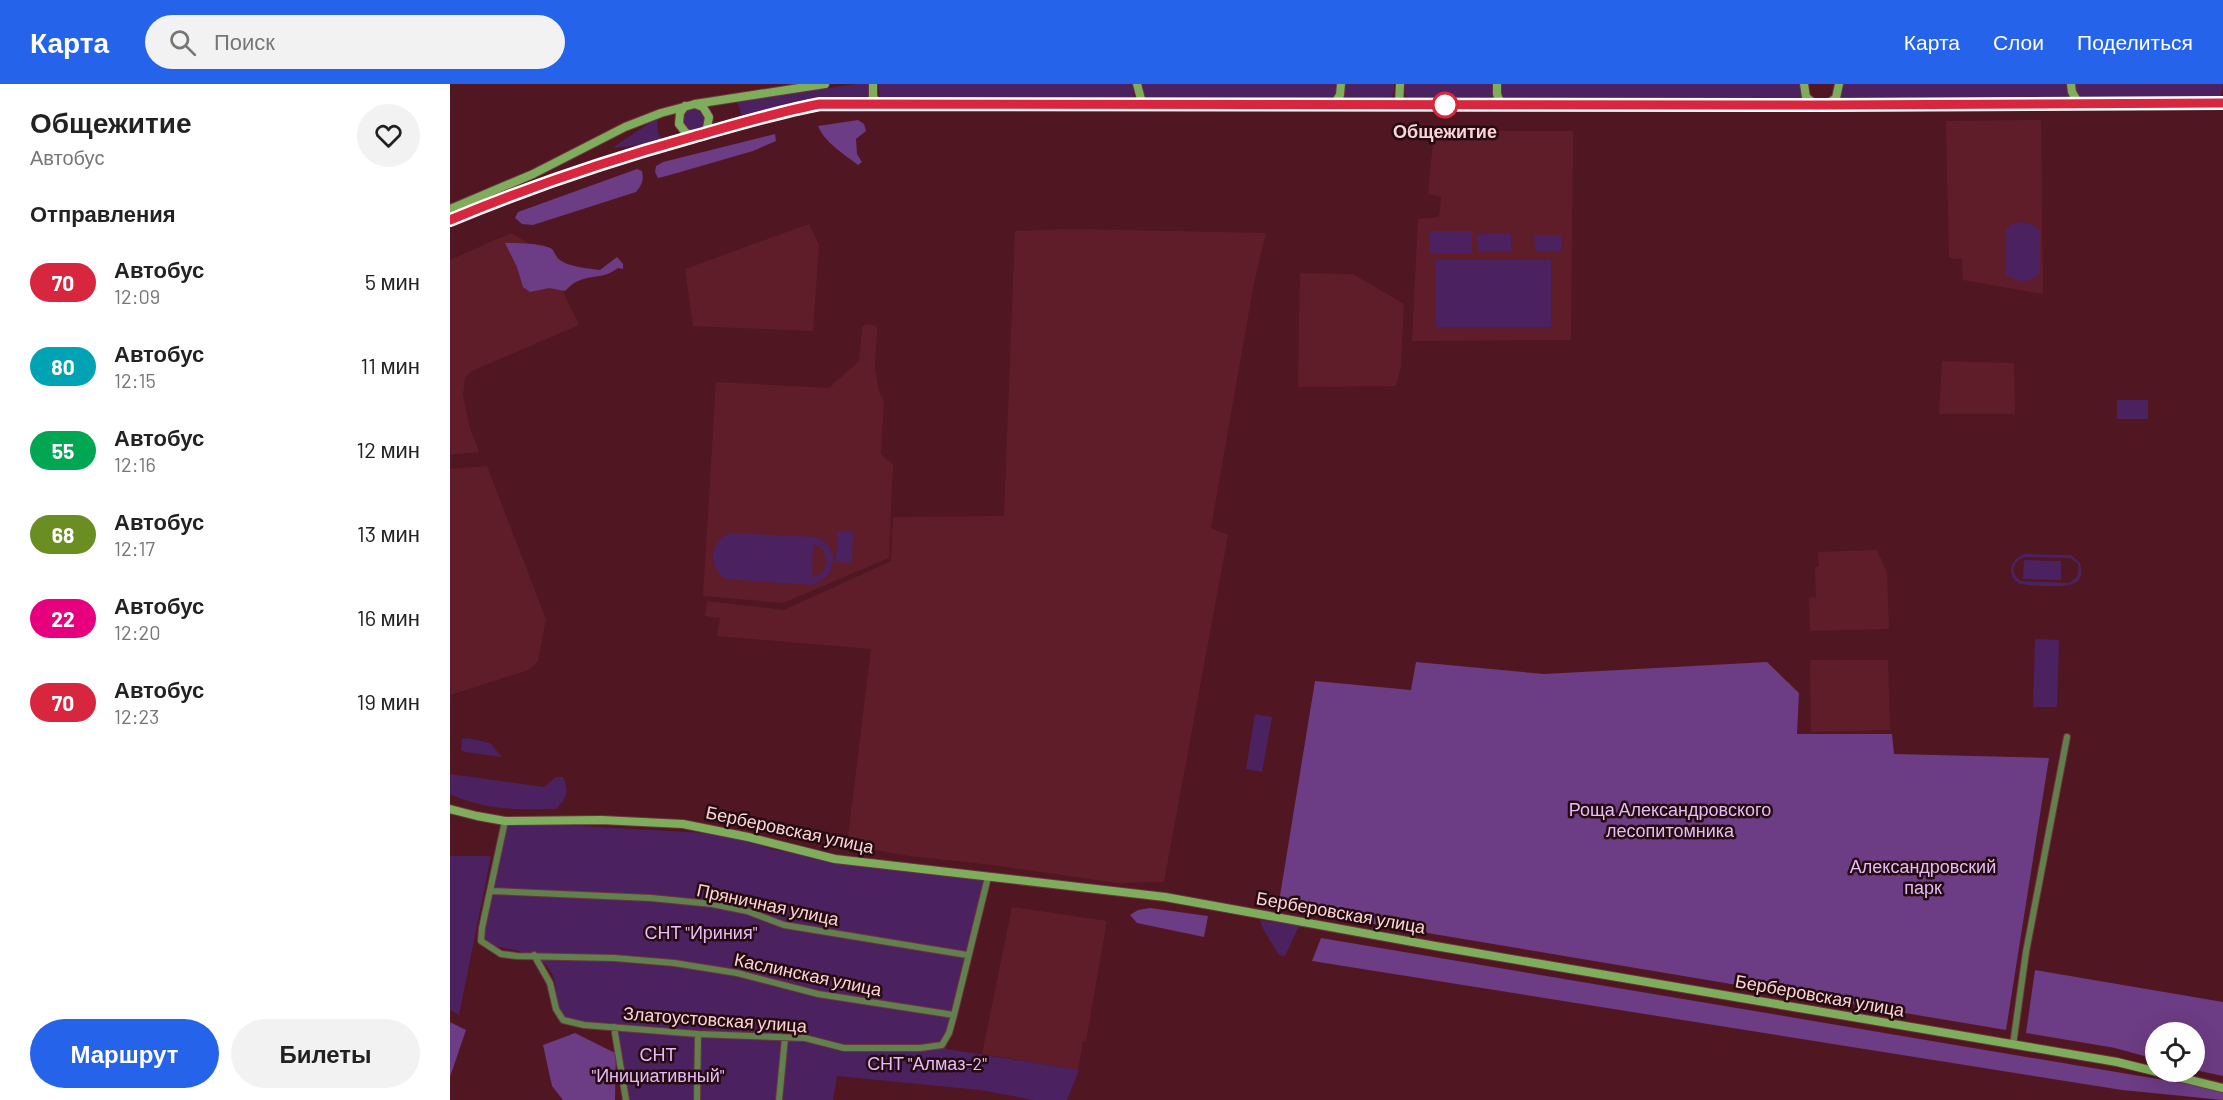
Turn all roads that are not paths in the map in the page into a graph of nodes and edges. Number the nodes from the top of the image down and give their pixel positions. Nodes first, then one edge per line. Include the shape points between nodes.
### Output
1 (825, 84) edge
2 (873, 84) edge
3 (1137, 84) edge
4 (1341, 84) edge
5 (1400, 84) edge
6 (1497, 84) edge
7 (1804, 84) edge
8 (1839, 84) edge
9 (2071, 84) edge
10 (876, 102) junction
11 (1142, 103) junction
12 (2223, 103) edge
13 (1334, 104) junction
14 (2079, 104) junction
15 (690, 105) junction
16 (1399, 105) junction
17 (1502, 105) junction
18 (1816, 105) junction
19 (1826, 105) junction
20 (698, 135) junction
21 (450, 210) edge
22 (450, 220) edge
23 (2067, 737) dead end
24 (451, 811) edge
25 (505, 821) junction
26 (988, 878) junction
27 (490, 891) junction
28 (534, 955) junction
29 (967, 956) junction
30 (954, 1015) junction
31 (614, 1028) junction
32 (698, 1034) junction
33 (785, 1038) junction
34 (2013, 1045) junction
35 (2223, 1088) edge
36 (626, 1100) edge
37 (697, 1100) edge
38 (779, 1100) edge

1 - 15 main road
2 - 10 main road
3 - 11 main road
4 - 13 main road
5 - 16 main road
6 - 17 main road
7 - 18 main road via 1806,97
8 - 19 main road via 1836,98
9 - 14 main road
10 - 11 main road
10 - 20 main road via 820,104
11 - 13 main road
12 - 14 main road
13 - 16 main road
14 - 19 main road
15 - 20 main road via 703,107 709,117 707,128
15 - 20 main road via 680,113 679,124 686,133
15 - 21 main road via 625,128
16 - 17 main road
17 - 18 main road
18 - 19 main road
20 - 22 main road via 554,179
23 - 34 street via 2026,952
24 - 25 main road, Берберовская улица
25 - 26 main road, Берберовская улица via 683,824 835,859
25 - 27 street
26 - 29 street, Златоустовская улица
26 - 34 main road, Берберовская улица via 1165,897
27 - 28 street, Каслинская улица via 481,941 501,954
27 - 29 street, Пряничная улица via 712,904 747,911 784,925
28 - 30 street, Каслинская улица via 674,963 737,973 818,994
28 - 31 street, Златоустовская улица via 550,983 563,1020
29 - 30 street, Златоустовская улица
30 - 33 street, Златоустовская улица via 942,1045 920,1048 844,1048 805,1038
31 - 32 street, Златоустовская улица
31 - 36 street
32 - 33 street, Златоустовская улица
32 - 37 street
33 - 38 street
34 - 35 main road, Берберовская улица via 2117,1062

